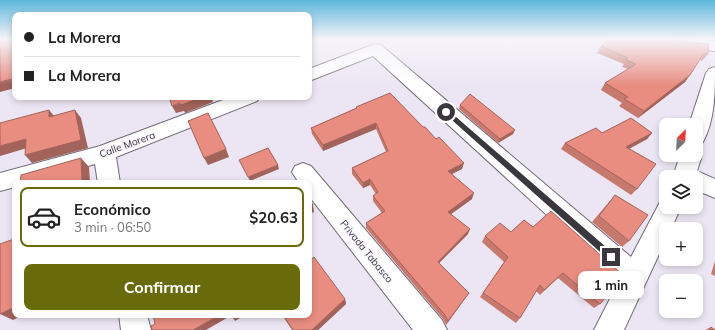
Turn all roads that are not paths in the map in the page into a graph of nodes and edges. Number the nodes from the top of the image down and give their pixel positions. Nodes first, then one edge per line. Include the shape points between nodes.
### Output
1 (361, 54) edge
2 (381, 54) edge
3 (715, 73) edge
4 (312, 74) edge
5 (242, 100) edge
6 (702, 118) edge
7 (104, 153) junction
8 (303, 172) dead end
9 (108, 180) edge
10 (310, 180) edge
11 (0, 182) edge
12 (703, 182) edge
13 (312, 183) edge
14 (715, 189) edge
15 (666, 214) edge
16 (635, 278) junction
17 (134, 318) edge
18 (136, 330) edge
19 (432, 330) edge
20 (609, 330) edge

1 - 4 street
2 - 16 street
3 - 6 street
5 - 7 street, Calle Morera
7 - 9 street
7 - 11 street, Calle Morera
8 - 10 street, Privada Tabasco
12 - 14 street
13 - 19 street, Privada Tabasco
15 - 16 street
16 - 20 street
17 - 18 street

